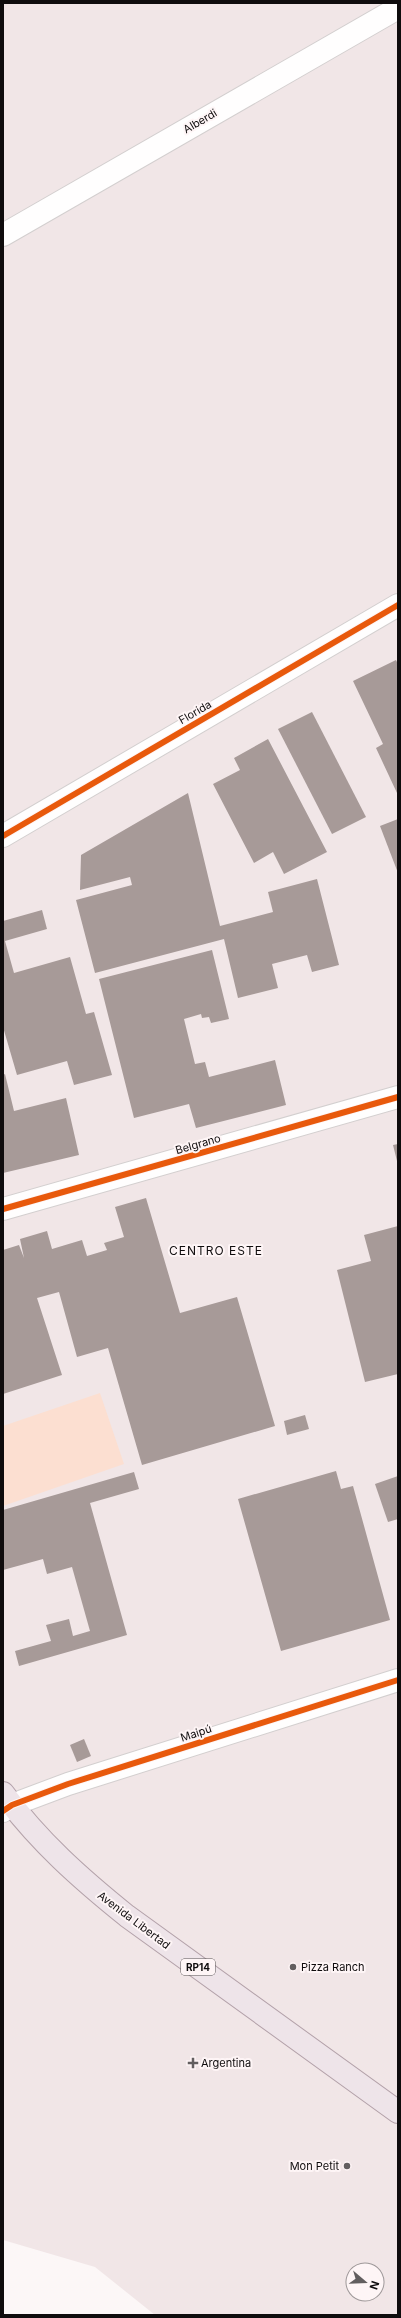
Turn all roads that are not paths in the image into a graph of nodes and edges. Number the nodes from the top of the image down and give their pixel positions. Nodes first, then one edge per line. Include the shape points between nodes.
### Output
1 (398, 8) edge
2 (3, 235) edge
3 (398, 605) edge
4 (3, 836) edge
5 (398, 1097) edge
6 (3, 1209) edge
7 (398, 1680) edge
8 (6, 1803) edge
9 (398, 2112) edge

1 - 2 street, Alberdi
3 - 4 street, Florida
5 - 6 street, Belgrano
7 - 8 street, Maipú
8 - 9 main road, Avenida Libertad / RP14 via 89,1885 127,1916

